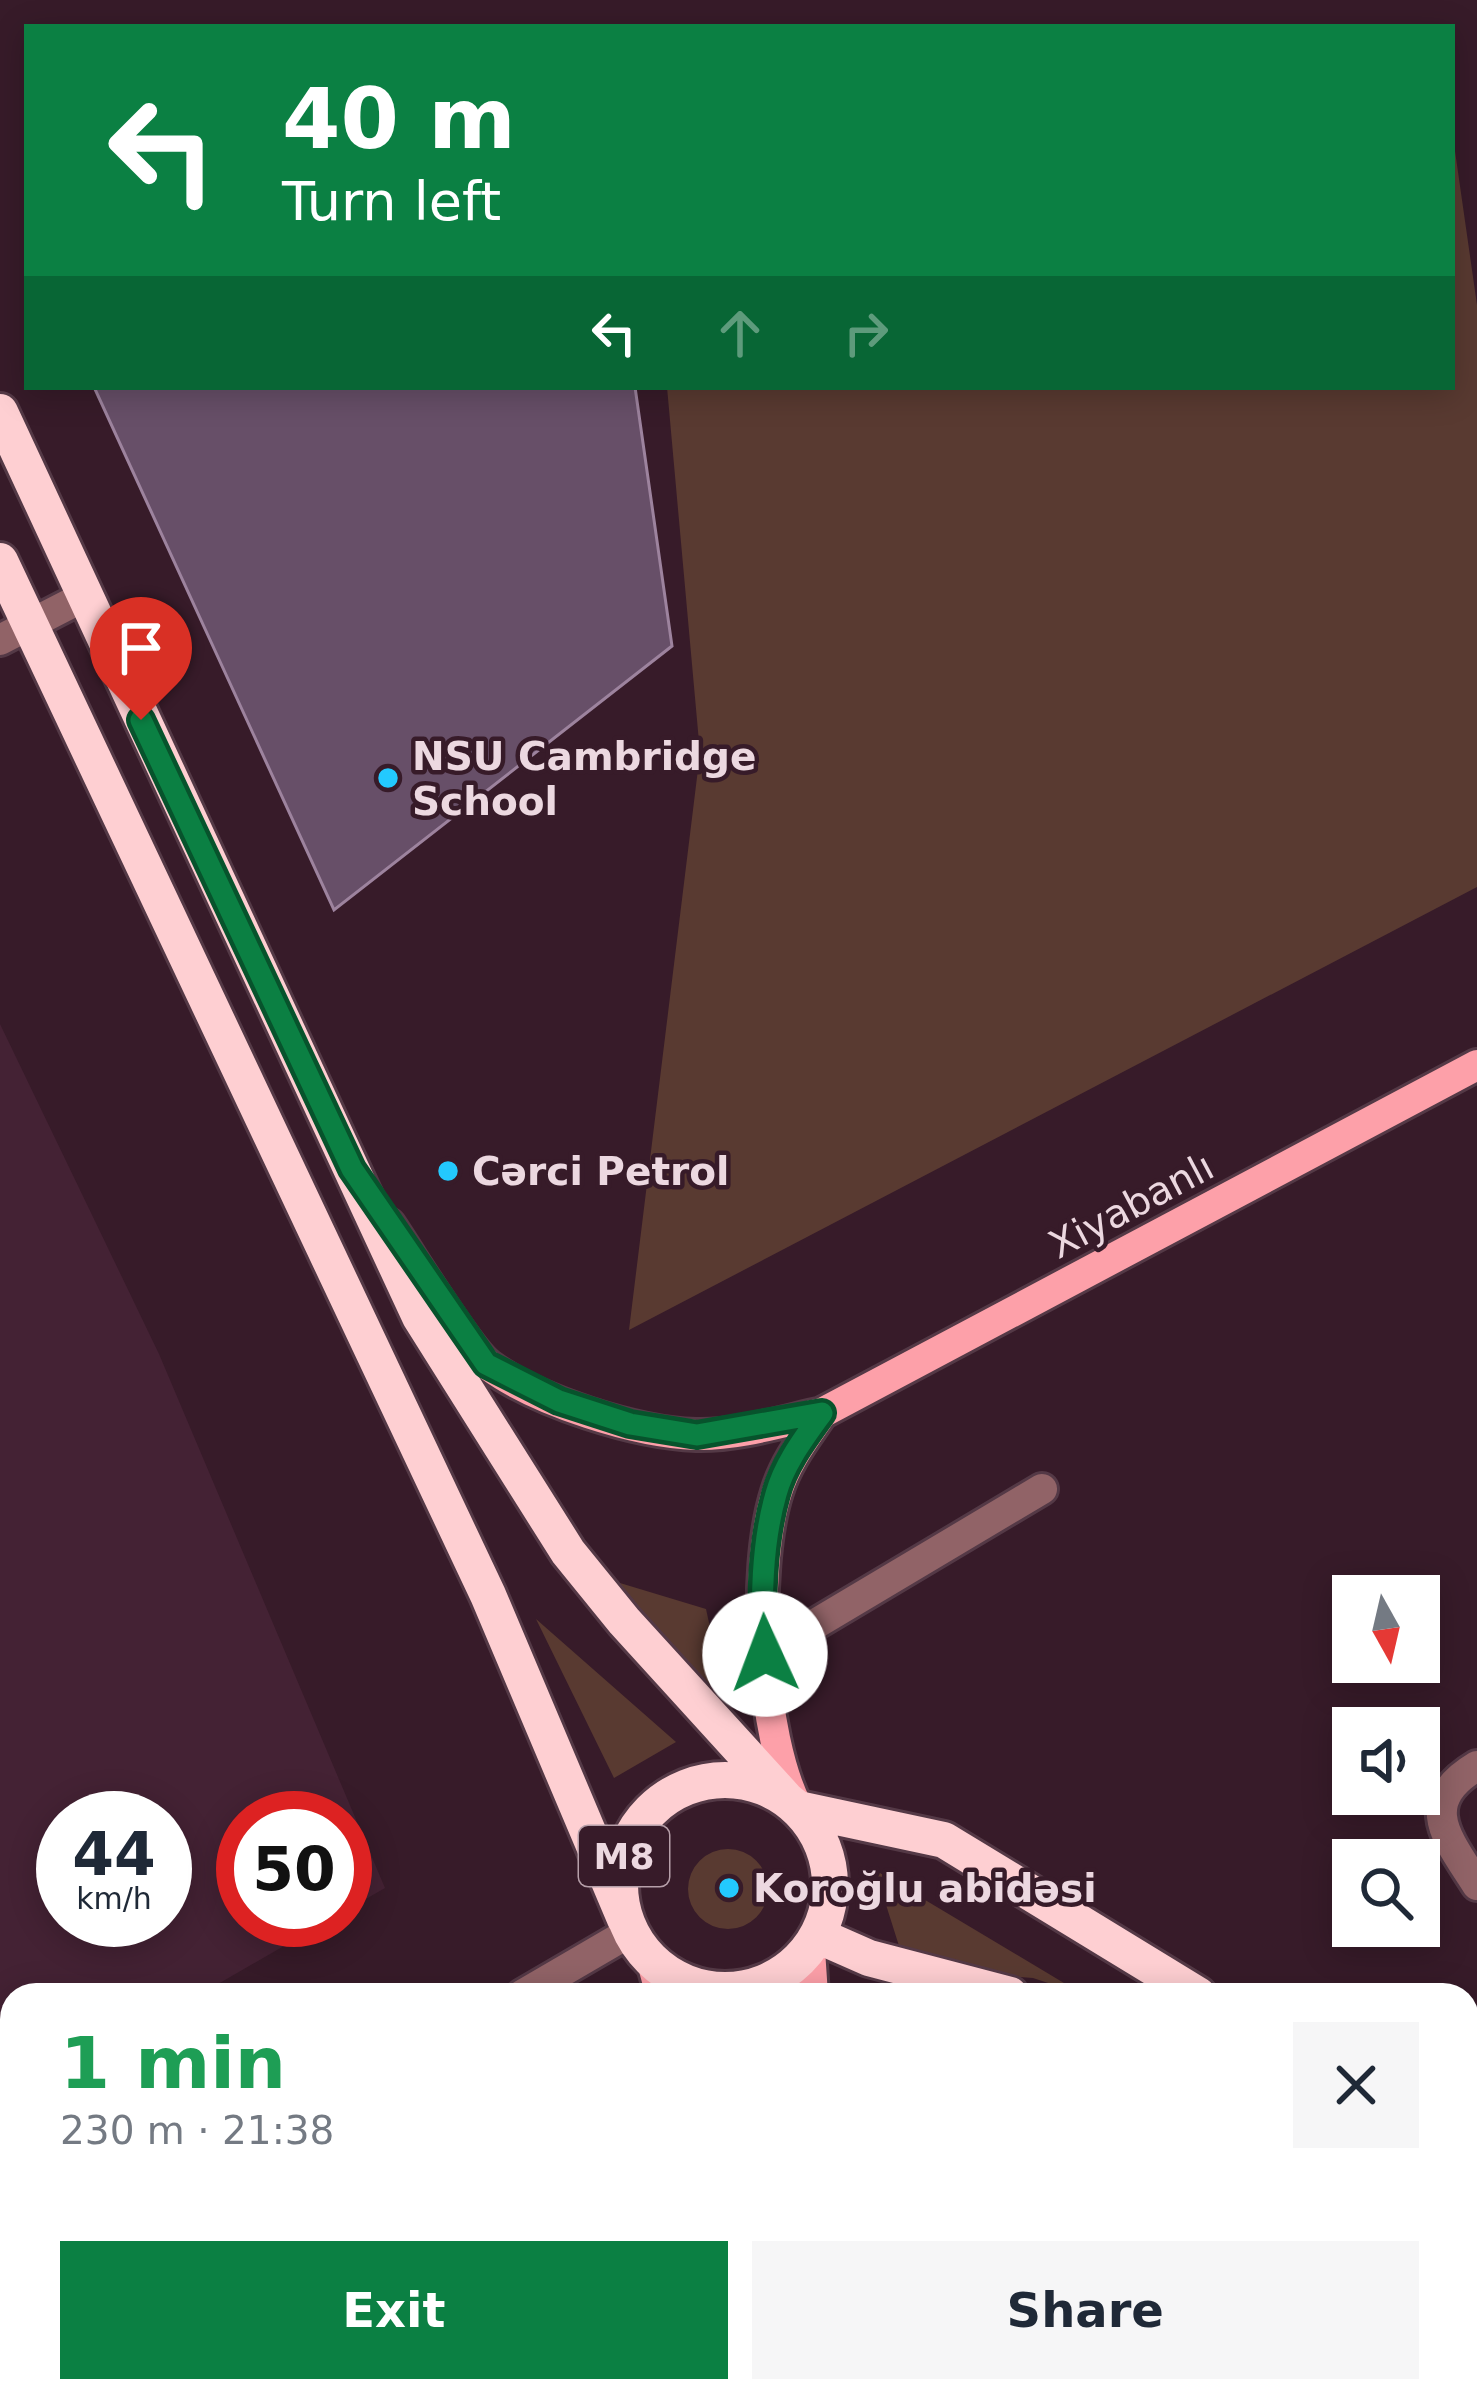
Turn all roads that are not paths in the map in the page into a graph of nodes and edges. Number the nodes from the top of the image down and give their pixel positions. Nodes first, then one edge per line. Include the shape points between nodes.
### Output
1 (0, 412) edge
2 (0, 561) edge
3 (83, 597) junction
4 (15, 633) edge
5 (1477, 1065) edge
6 (352, 1169) junction
7 (822, 1413) junction
8 (1042, 1489) dead end
9 (765, 1654) junction
10 (1477, 1766) edge
11 (792, 1804) junction
12 (1477, 1885) edge
13 (628, 1926) junction
14 (814, 1943) junction
15 (657, 1978) edge
16 (540, 1983) edge
17 (694, 1983) edge
18 (761, 1983) edge
19 (813, 1983) edge
20 (964, 1983) edge
21 (1178, 1983) edge

1 - 3 highway
2 - 4 highway, M8
3 - 4 street
3 - 6 highway
4 - 13 highway, M8 via 488,1595
5 - 7 main road, Xiyabanlı
6 - 7 main road via 486,1364 559,1401 697,1435
6 - 11 highway via 420,1317 568,1552
7 - 9 main road via 776,1495 761,1612
8 - 9 street
9 - 11 main road
10 - 12 street via 1451,1781 1442,1806 1444,1832
11 - 13 highway, M8 via 728,1780 670,1796 630,1840 620,1880
11 - 14 highway via 830,1869 827,1915
11 - 21 highway, M8 via 944,1840
13 - 15 highway, M8
13 - 16 street
14 - 18 highway, M8
14 - 19 main road
14 - 20 highway
15 - 17 highway, M8

